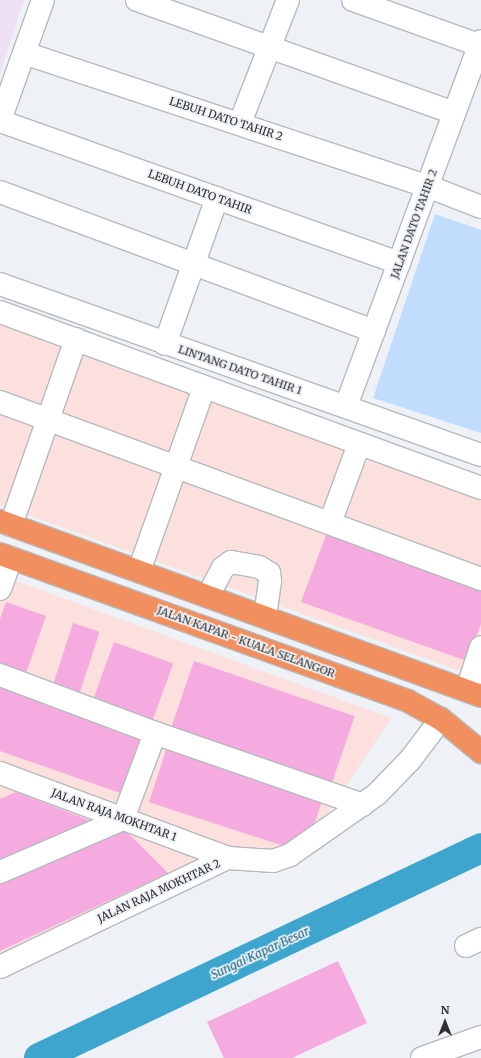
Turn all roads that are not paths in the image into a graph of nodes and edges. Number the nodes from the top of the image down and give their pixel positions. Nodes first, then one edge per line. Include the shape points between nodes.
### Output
1 (44, 0) edge
2 (137, 0) edge
3 (288, 0) edge
4 (353, 0) edge
5 (480, 43) edge
6 (270, 48) junction
7 (24, 52) junction
8 (455, 113) junction
9 (0, 120) edge
10 (240, 123) junction
11 (428, 186) junction
12 (0, 192) edge
13 (217, 198) junction
14 (481, 207) edge
15 (399, 264) junction
16 (192, 265) junction
17 (0, 284) edge
18 (0, 312) edge
19 (374, 331) junction
20 (76, 339) junction
21 (165, 344) junction
22 (204, 387) junction
23 (0, 402) edge
24 (346, 406) junction
25 (48, 419) junction
26 (359, 444) junction
27 (481, 455) edge
28 (176, 467) junction
29 (481, 488) edge
30 (5, 523) edge
31 (330, 523) junction
32 (6, 556) edge
33 (139, 571) junction
34 (481, 579) edge
35 (0, 589) edge
36 (208, 596) junction
37 (265, 617) junction
38 (481, 648) edge
39 (0, 675) edge
40 (474, 693) edge
41 (441, 719) junction
42 (155, 733) junction
43 (481, 752) edge
44 (1, 774) edge
45 (363, 805) junction
46 (123, 819) junction
47 (228, 858) junction
48 (0, 872) edge
49 (0, 967) edge
50 (481, 1037) edge
51 (422, 1058) edge

1 - 7 street
2 - 6 street
3 - 6 street
4 - 5 street
5 - 8 street, JALAN DATO TAHIR 2
6 - 8 street
6 - 10 street
7 - 9 street
7 - 10 street, LEBUH DATO TAHIR 2
8 - 11 street, JALAN DATO TAHIR 2
9 - 13 street, LEBUH DATO TAHIR
10 - 11 street, LEBUH DATO TAHIR 2
11 - 14 street, LEBUH DATO TAHIR 2
11 - 15 street, JALAN DATO TAHIR 2
12 - 16 street
13 - 15 street, LEBUH DATO TAHIR
13 - 16 street
15 - 19 street, JALAN DATO TAHIR 2
16 - 19 street
16 - 21 street
17 - 21 street, LINTANG DATO TAHIR 1
18 - 20 street
19 - 24 street, JALAN DATO TAHIR 2
20 - 22 street
20 - 25 street
21 - 24 street, LINTANG DATO TAHIR 1
22 - 26 street
22 - 28 street
23 - 25 street
24 - 27 street, LINTANG DATO TAHIR 1
25 - 28 street
25 - 30 street
26 - 29 street
26 - 31 street
28 - 31 street
28 - 33 street
30 - 33 highway
31 - 34 street
32 - 35 street
32 - 41 highway, JALAN KAPAR - KUALA SELANGOR via 408,701
33 - 36 highway
36 - 37 highway
36 - 37 street via 223,568 231,562 259,567 269,573 270,581
37 - 40 highway
38 - 40 street
39 - 42 street
41 - 43 highway, JALAN KAPAR - KUALA SELANGOR
41 - 45 street, JALAN RAJA MOKHTAR 2 via 410,760
42 - 45 street
42 - 46 street
44 - 46 street, JALAN RAJA MOKHTAR 1
45 - 47 street, JALAN RAJA MOKHTAR 2 via 290,855 273,861
46 - 47 street, JALAN RAJA MOKHTAR 1
46 - 48 street
47 - 49 street, JALAN RAJA MOKHTAR 2
50 - 51 street

